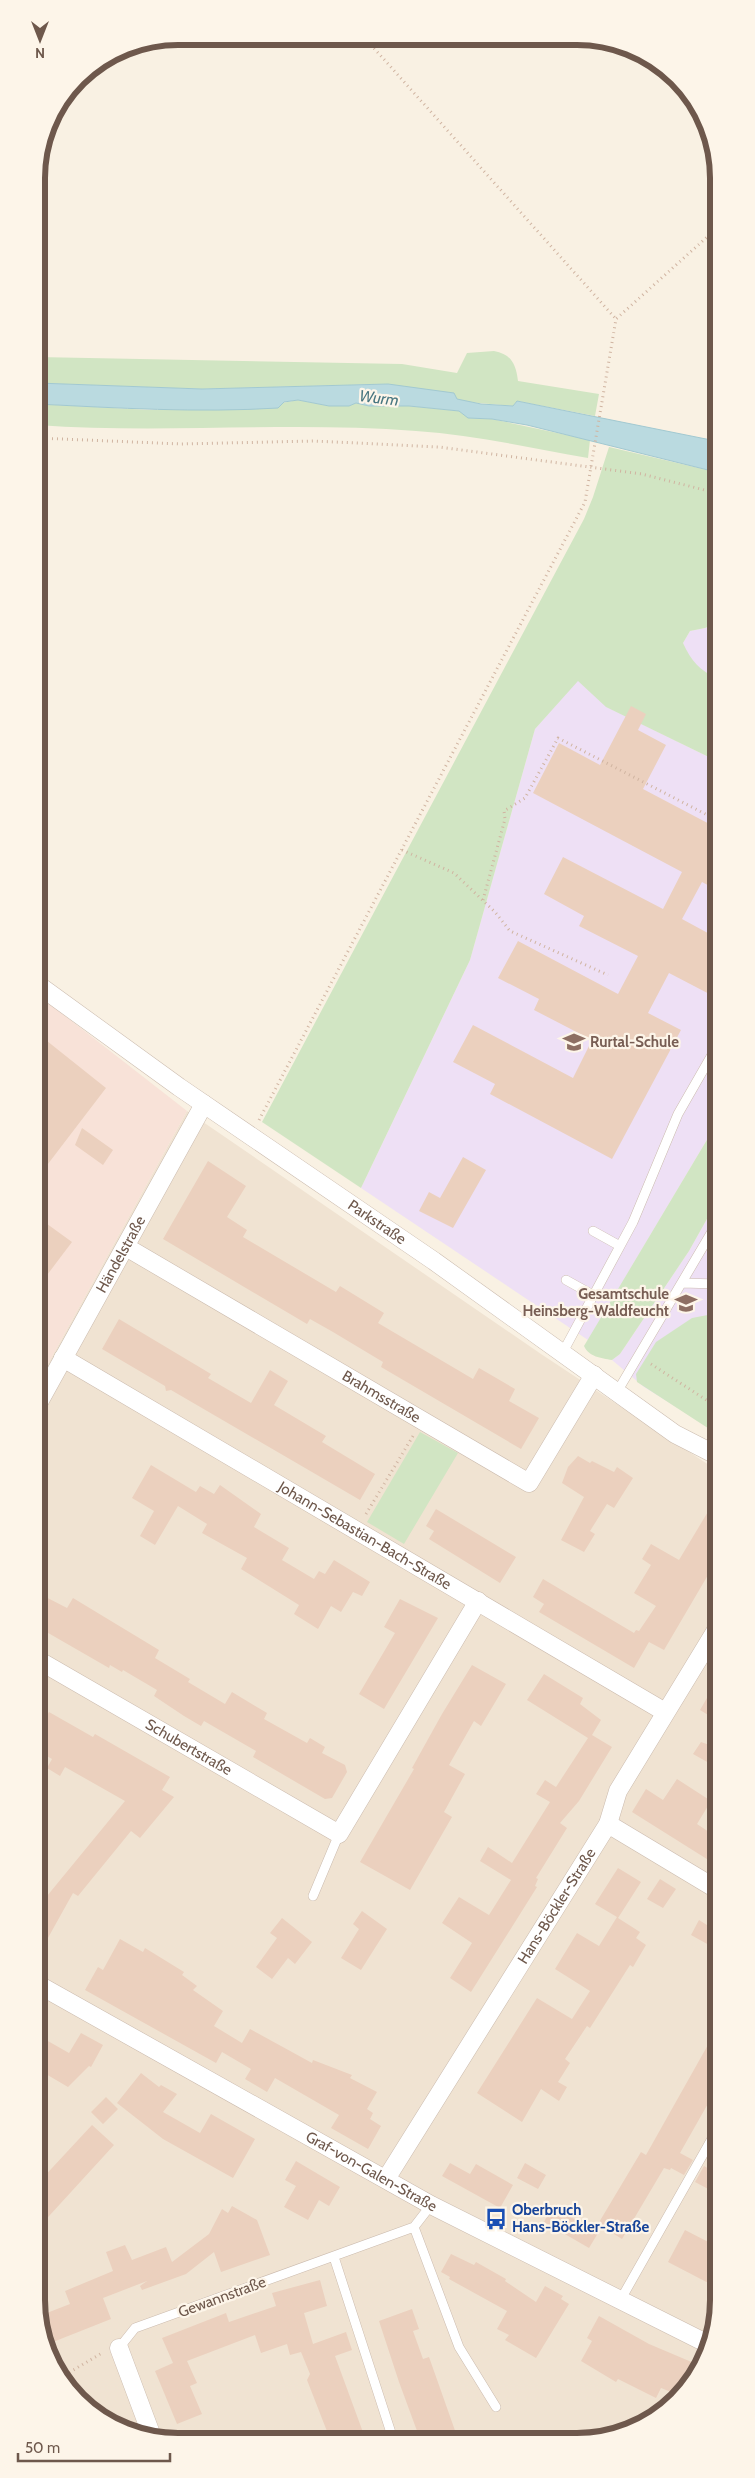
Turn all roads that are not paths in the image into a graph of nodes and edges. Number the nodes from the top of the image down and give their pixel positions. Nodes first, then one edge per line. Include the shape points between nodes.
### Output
1 (45, 989) edge
2 (710, 1058) edge
3 (204, 1104) junction
4 (593, 1231) dead end
5 (710, 1235) edge
6 (620, 1246) junction
7 (126, 1247) junction
8 (566, 1280) dead end
9 (682, 1283) junction
10 (710, 1284) edge
11 (593, 1295) junction
12 (562, 1352) junction
13 (63, 1358) junction
14 (594, 1375) junction
15 (45, 1391) edge
16 (617, 1392) junction
17 (710, 1452) edge
18 (478, 1601) junction
19 (710, 1645) edge
20 (45, 1664) edge
21 (665, 1712) junction
22 (608, 1824) junction
23 (339, 1834) junction
24 (710, 1885) edge
25 (313, 1896) dead end
26 (45, 1989) edge
27 (710, 2142) edge
28 (386, 2179) junction
29 (431, 2205) junction
30 (414, 2227) junction
31 (334, 2257) junction
32 (621, 2299) junction
33 (703, 2342) edge
34 (119, 2348) joint
35 (496, 2407) dead end
36 (149, 2429) edge
37 (391, 2433) edge

1 - 3 street, Parkstraße
2 - 6 lane via 678,1114 634,1222
3 - 7 street, Händelstraße
3 - 12 street, Parkstraße via 366,1213
4 - 6 lane
5 - 9 lane
6 - 11 lane
7 - 13 street, Händelstraße
7 - 14 street, Brahmsstraße via 529,1483
8 - 11 lane
9 - 10 lane
9 - 16 lane
11 - 12 lane
12 - 14 street, Parkstraße
13 - 15 street, Händelstraße
13 - 18 street, Johann-Sebastian-Bach-Straße
14 - 16 street, Parkstraße
16 - 17 street, Parkstraße via 675,1434
18 - 21 street, Johann-Sebastian-Bach-Straße
18 - 23 street
19 - 21 street, Hans-Böckler-Straße
20 - 23 street, Schubertstraße
21 - 22 street, Hans-Böckler-Straße via 618,1791
22 - 24 street
22 - 28 street, Hans-Böckler-Straße
23 - 25 lane
26 - 28 street, Graf-von-Galen-Straße
27 - 32 lane
28 - 29 street, Graf-von-Galen-Straße
29 - 30 lane
29 - 32 street, Graf-von-Galen-Straße
30 - 31 lane, Gewannstraße
30 - 35 lane via 459,2347
31 - 34 lane, Gewannstraße via 134,2328
31 - 37 lane
32 - 33 street, Graf-von-Galen-Straße
34 - 36 street

